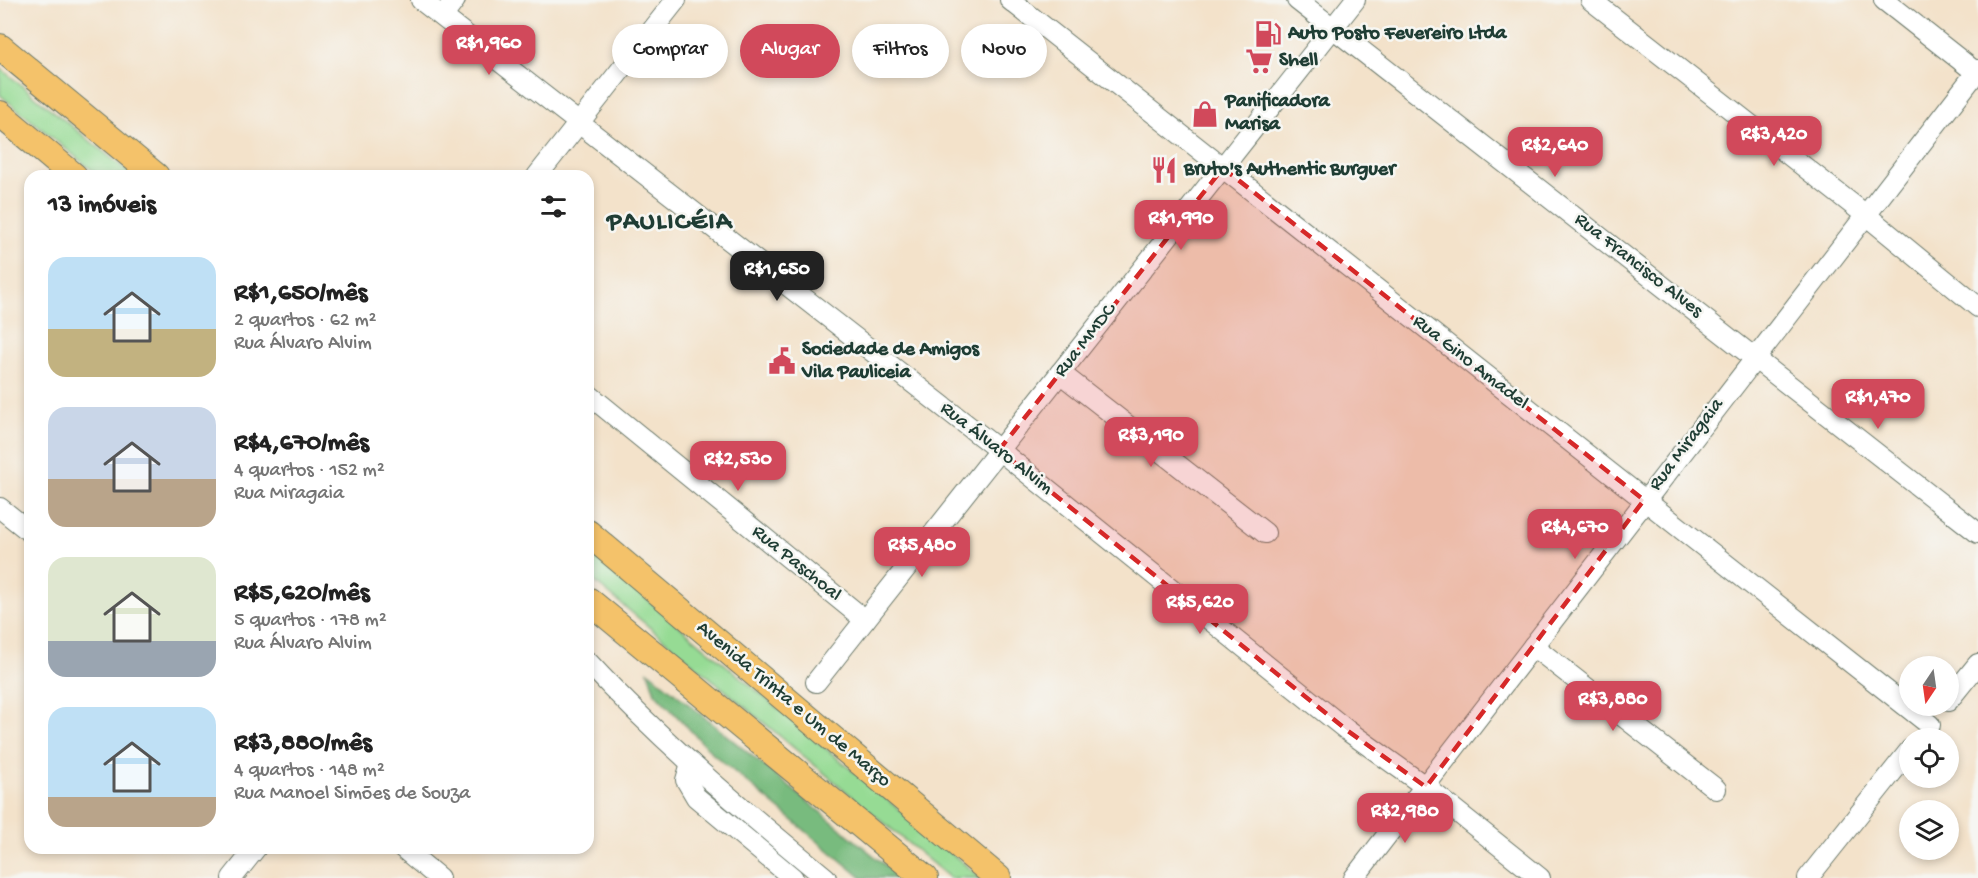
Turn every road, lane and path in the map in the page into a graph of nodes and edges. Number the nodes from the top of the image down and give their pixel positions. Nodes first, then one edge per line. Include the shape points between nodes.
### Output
1 (421, 0) edge
2 (456, 0) edge
3 (676, 0) edge
4 (1010, 0) edge
5 (1297, 0) edge
6 (1355, 0) edge
7 (1591, 0) edge
8 (1884, 0) edge
9 (443, 16) junction
10 (1333, 28) junction
11 (0, 47) edge
12 (1977, 72) edge
13 (0, 114) edge
14 (579, 124) junction
15 (1223, 168) junction
16 (67, 170) edge
17 (149, 170) edge
18 (542, 170) edge
19 (1867, 216) junction
20 (1978, 307) edge
21 (1754, 357) junction
22 (1060, 373) junction
23 (594, 399) edge
24 (999, 450) junction
25 (1644, 500) junction
26 (0, 508) edge
27 (24, 527) edge
28 (1265, 533) dead end
29 (1978, 533) edge
30 (594, 538) edge
31 (594, 605) edge
32 (865, 620) junction
33 (1533, 646) junction
34 (1978, 664) edge
35 (594, 669) edge
36 (816, 682) dead end
37 (1959, 687) edge
38 (1937, 716) edge
39 (1921, 728) edge
40 (1927, 728) edge
41 (691, 763) junction
42 (1899, 764) edge
43 (1426, 787) junction
44 (1716, 789) dead end
45 (251, 854) edge
46 (410, 854) edge
47 (814, 874) edge
48 (232, 878) edge
49 (440, 878) edge
50 (793, 878) edge
51 (925, 878) edge
52 (998, 878) edge
53 (1354, 878) edge
54 (1540, 878) edge
55 (1808, 878) edge

1 - 9 street, Rua Álvaro Alvim
2 - 9 street
3 - 14 street
4 - 15 street, Rua Gino Amadel
5 - 10 street, Rua Francisco Alves
6 - 10 street, Rua MMDC
7 - 19 street
8 - 12 street
9 - 14 street, Rua Álvaro Alvim
10 - 15 street, Rua MMDC
10 - 21 street, Rua Francisco Alves
11 - 17 main road
12 - 19 street, Rua Miragaia
13 - 16 main road
14 - 18 street
14 - 24 street, Rua Álvaro Alvim
15 - 22 street, Rua MMDC
15 - 25 street, Rua Gino Amadel
19 - 20 street
19 - 21 street, Rua Miragaia
21 - 25 street, Rua Miragaia
21 - 29 street, Rua Francisco Alves
22 - 24 street, Rua MMDC
22 - 28 street
23 - 32 street, Rua Paschoal
24 - 32 street, Rua MMDC
24 - 43 street, Rua Álvaro Alvim via 1348,731
25 - 33 street, Rua Miragaia
25 - 39 street, Rua Gino Amadel
26 - 27 street
30 - 52 main road, Avenida Trinta e Um de Março
31 - 51 main road
32 - 36 street, Rua MMDC
33 - 43 street, Rua Miragaia
33 - 44 street
34 - 37 street
35 - 41 street via 634,712
38 - 40 street
41 - 47 street
41 - 50 street via 686,780 696,797
42 - 55 street
43 - 53 street, Rua Miragaia
43 - 54 street, Rua Álvaro Alvim
45 - 48 street
46 - 49 street

